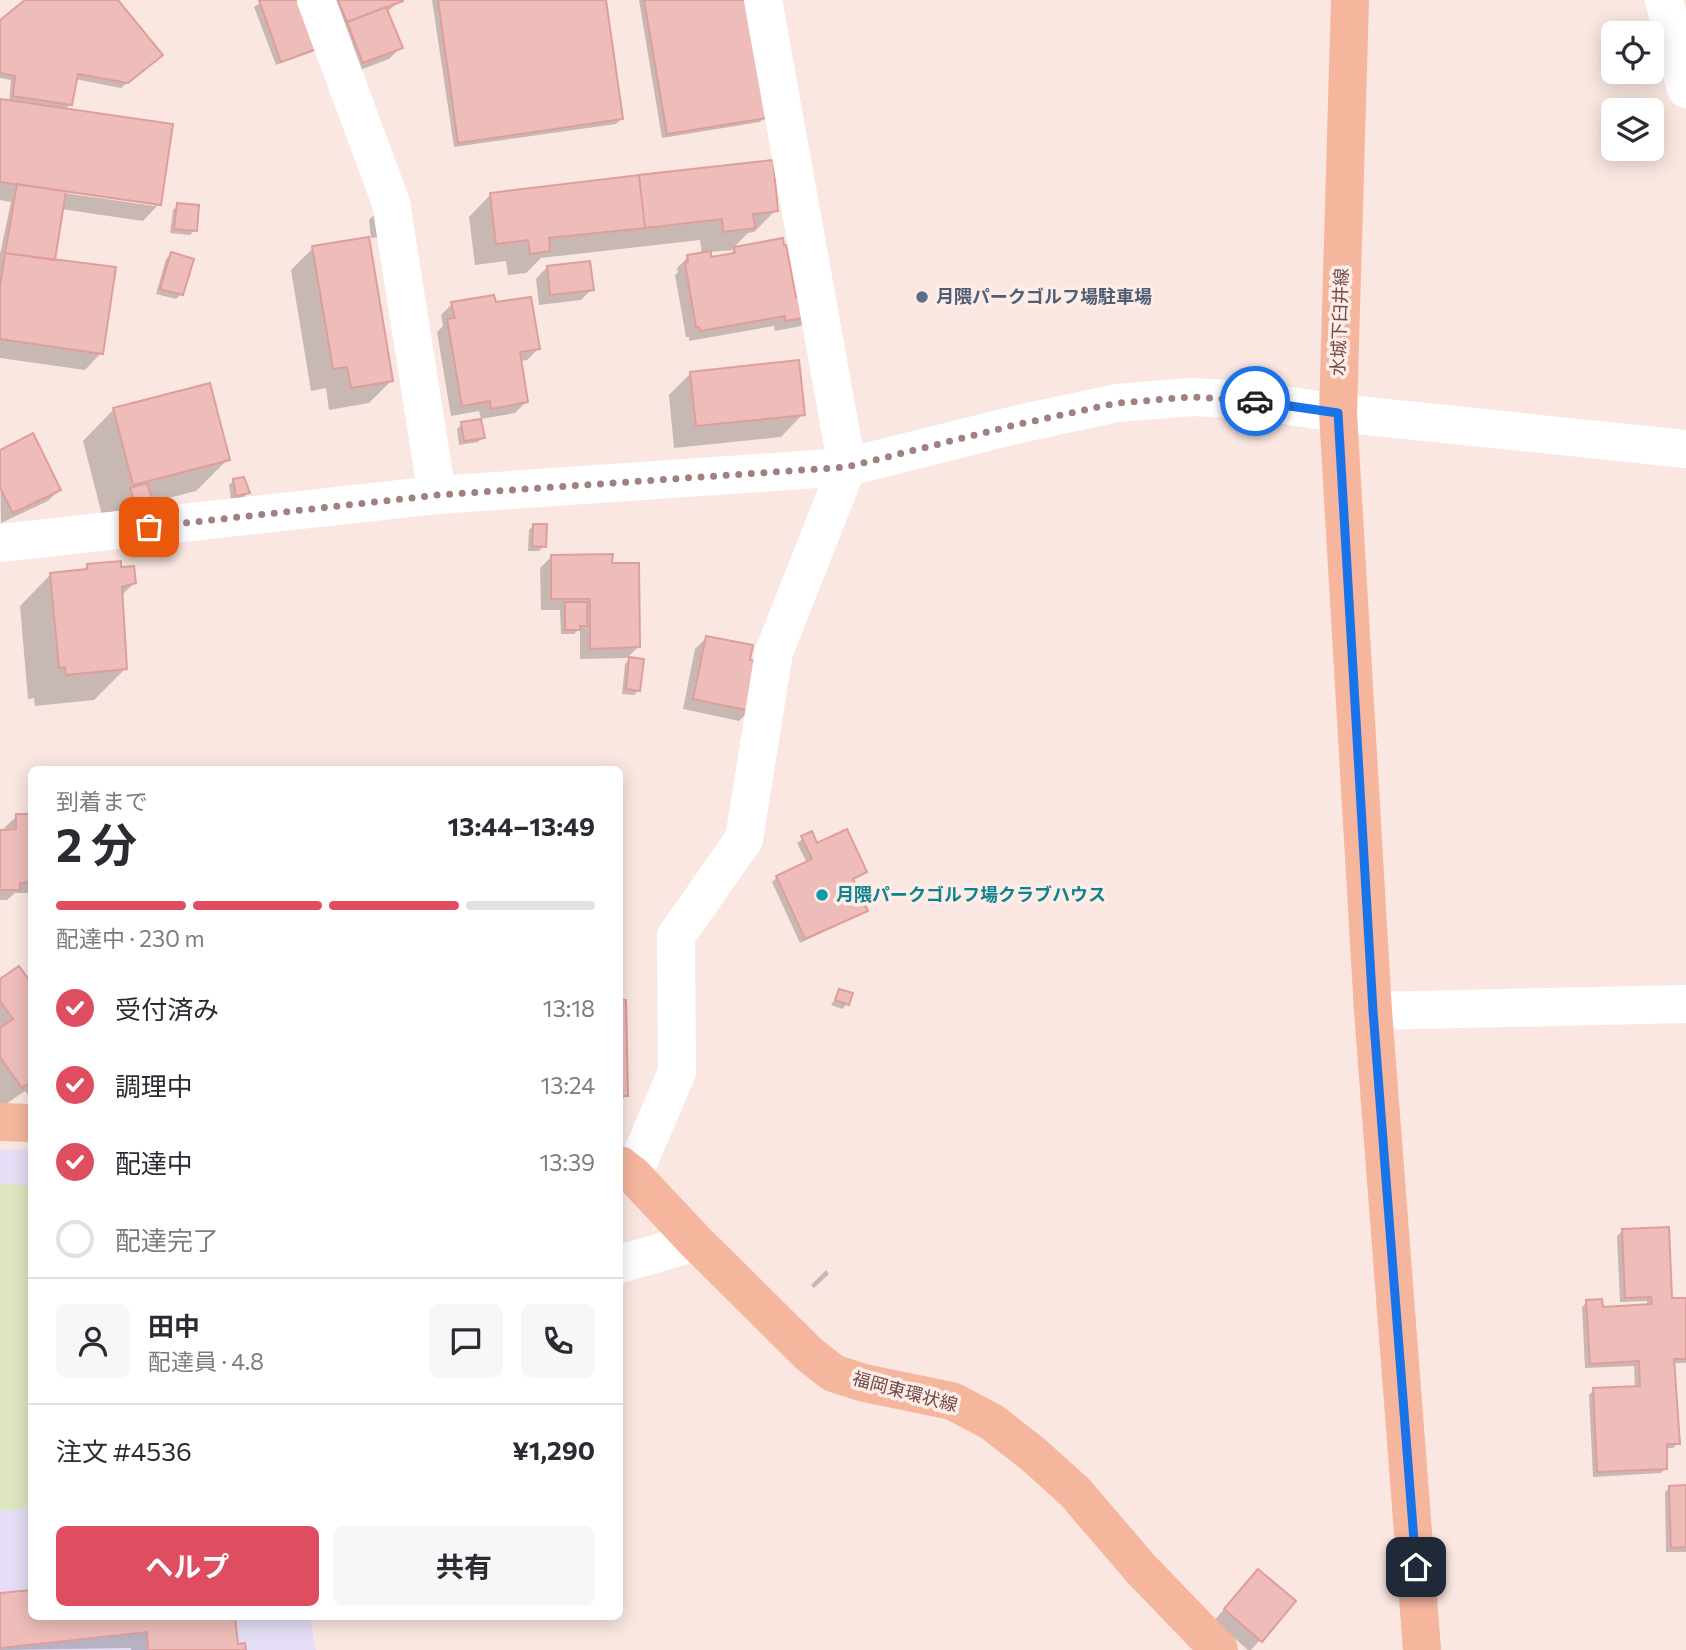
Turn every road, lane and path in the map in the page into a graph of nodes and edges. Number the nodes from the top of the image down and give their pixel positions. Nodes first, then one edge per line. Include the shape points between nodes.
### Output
1 (316, 0) edge
2 (763, 0) edge
3 (1350, 0) edge
4 (1664, 0) edge
5 (1686, 89) edge
6 (1338, 413) junction
7 (1686, 449) edge
8 (847, 467) junction
9 (438, 495) junction
10 (0, 543) edge
11 (1686, 1004) edge
12 (1373, 1011) junction
13 (0, 1122) edge
14 (28, 1123) edge
15 (626, 1170) edge
16 (696, 1242) junction
17 (623, 1263) edge
18 (1219, 1650) edge
19 (1422, 1650) edge

1 - 9 street via 391,203
2 - 8 street
3 - 6 main road, 水城下臼井線
4 - 5 street
6 - 7 street
6 - 8 street via 1192,397 1117,403
6 - 12 main road, 水城下臼井線
8 - 9 street
8 - 15 street via 774,652 744,839 676,936 677,1072
9 - 10 street
11 - 12 street
12 - 19 main road, 水城下臼井線
13 - 14 main road
15 - 16 main road, 福岡東環状線
16 - 17 street
16 - 18 main road, 福岡東環状線 via 832,1373 952,1401 992,1422 1075,1492

